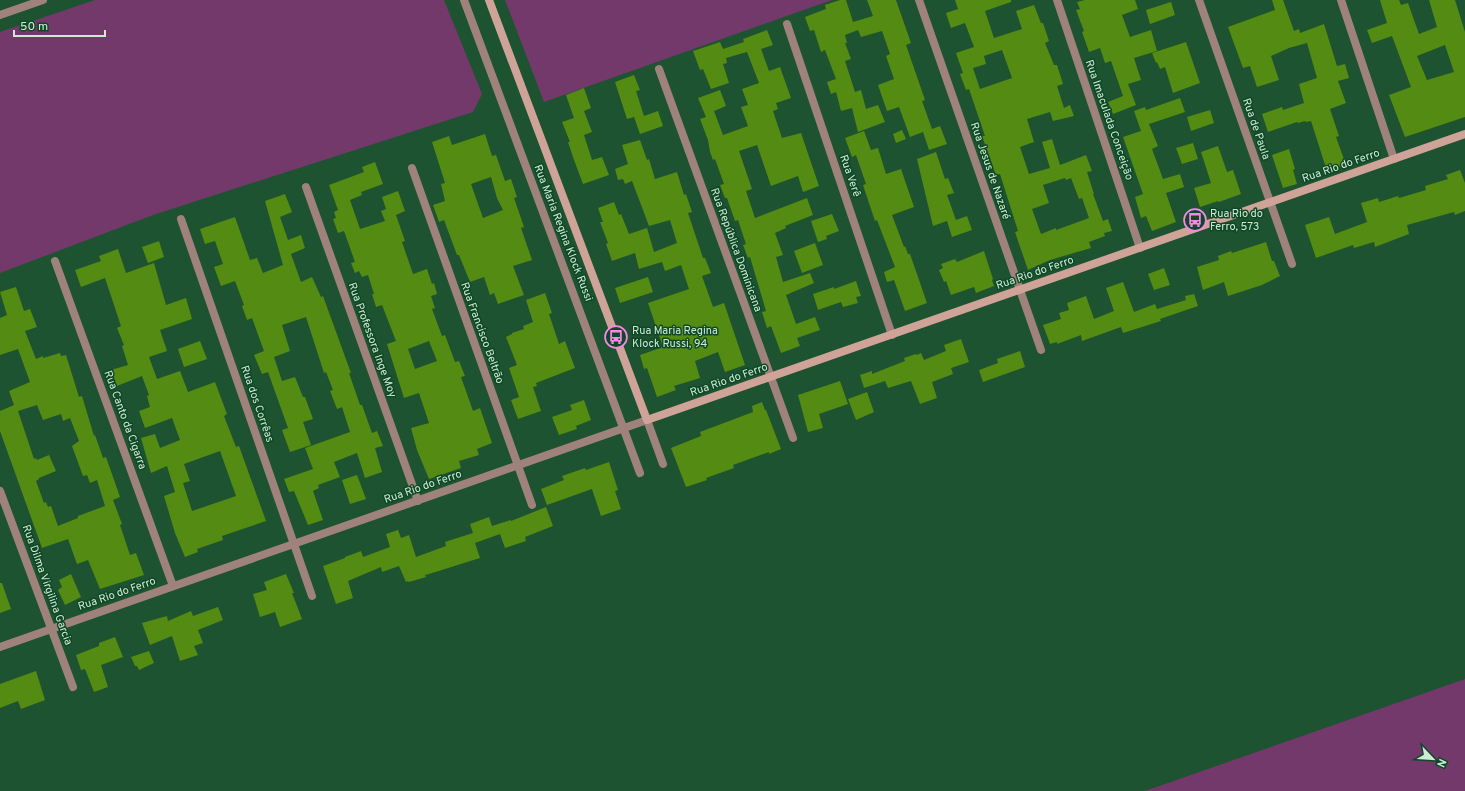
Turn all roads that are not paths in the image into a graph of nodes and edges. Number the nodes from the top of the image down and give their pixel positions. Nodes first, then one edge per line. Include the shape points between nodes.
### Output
1 (43, 0) edge
2 (464, 0) edge
3 (489, 0) edge
4 (919, 0) edge
5 (1057, 0) edge
6 (1199, 0) edge
7 (1340, 0) edge
8 (0, 15) edge
9 (787, 24) dead end
10 (659, 69) dead end
11 (1465, 134) edge
12 (1394, 159) junction
13 (412, 168) dead end
14 (306, 187) dead end
15 (1270, 202) junction
16 (181, 219) dead end
17 (1140, 248) junction
18 (55, 261) dead end
19 (1292, 264) dead end
20 (1020, 290) junction
21 (892, 335) junction
22 (1041, 350) dead end
23 (771, 377) junction
24 (647, 420) junction
25 (624, 428) junction
26 (793, 438) dead end
27 (663, 464) dead end
28 (518, 466) junction
29 (640, 473) dead end
30 (0, 491) edge
31 (418, 501) junction
32 (532, 505) dead end
33 (294, 544) junction
34 (173, 586) junction
35 (312, 596) dead end
36 (51, 629) junction
37 (0, 647) edge
38 (72, 687) dead end

1 - 8 street
2 - 25 street, Rua Maria Regina Klock Russi
3 - 24 street, Rua Maria Regina Klock Russi
4 - 20 street, Rua Jesus de Nazaré
5 - 17 street, Rua Imaculada Conceição
6 - 15 street, Rua de Paula
7 - 12 street
9 - 21 street, Rua Verê
10 - 23 street, Rua República Dominicana
11 - 12 street, Rua Rio do Ferro
12 - 15 street, Rua Rio do Ferro
13 - 28 street, Rua Francisco Beltrão
14 - 31 street, Rua Professora Inge Moy
15 - 17 street, Rua Rio do Ferro
15 - 19 street, Rua de Paula
16 - 33 street, Rua dos Corrêas
17 - 20 street, Rua Rio do Ferro
18 - 34 street, Rua Canto da Cigarra
20 - 21 street, Rua Rio do Ferro
20 - 22 street, Rua Jesus de Nazaré
21 - 23 street, Rua Rio do Ferro
23 - 24 street, Rua Rio do Ferro
23 - 26 street, Rua República Dominicana
24 - 25 street, Rua Rio do Ferro
24 - 27 street, Rua Maria Regina Klock Russi
25 - 28 street, Rua Rio do Ferro
25 - 29 street, Rua Maria Regina Klock Russi
28 - 31 street, Rua Rio do Ferro
28 - 32 street, Rua Francisco Beltrão
30 - 36 street, Rua Dilma Virgilina Garcia
31 - 33 street, Rua Rio do Ferro
33 - 34 street, Rua Rio do Ferro
33 - 35 street, Rua dos Corrêas
34 - 36 street, Rua Rio do Ferro
36 - 37 street, Rua Rio do Ferro
36 - 38 street, Rua Dilma Virgilina Garcia

